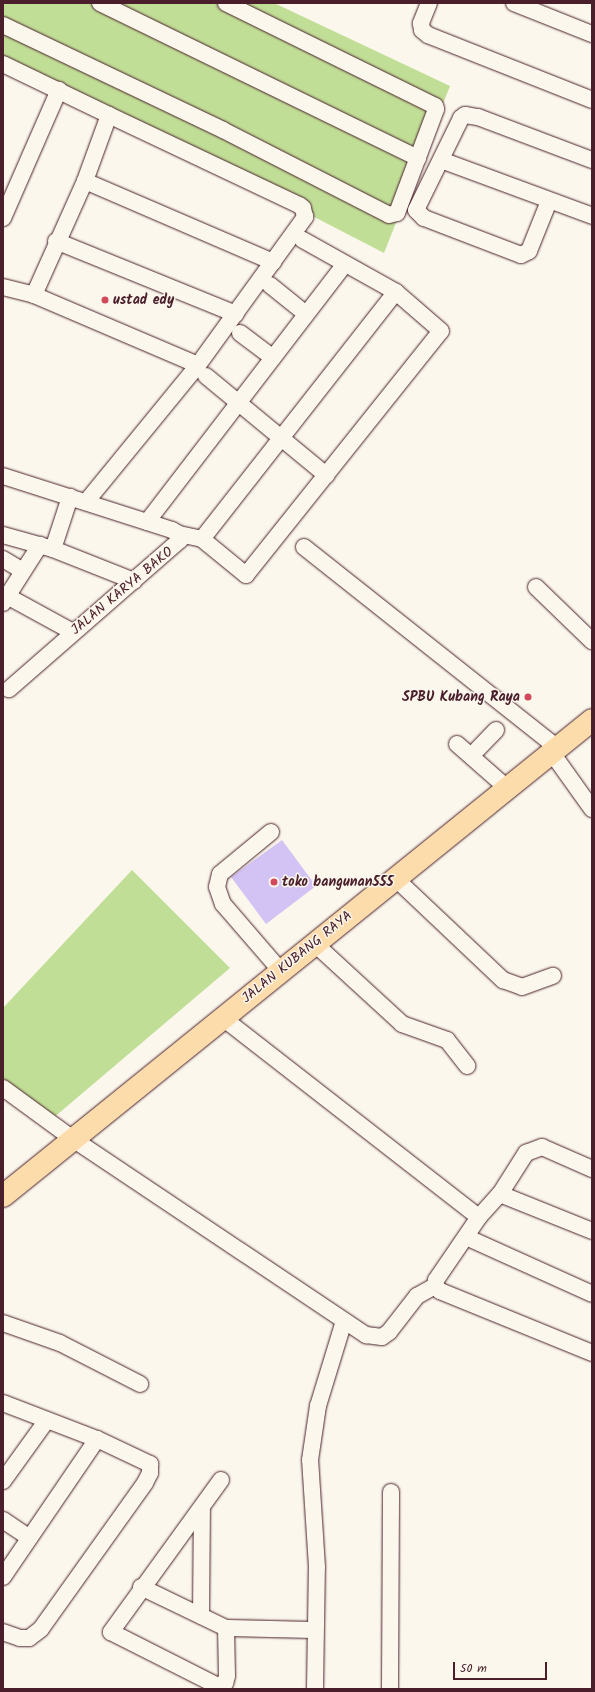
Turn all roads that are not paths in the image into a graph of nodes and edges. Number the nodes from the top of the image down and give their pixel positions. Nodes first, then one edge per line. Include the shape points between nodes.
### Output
1 (100, 3) edge
2 (226, 3) edge
3 (429, 3) edge
4 (514, 3) edge
5 (3, 25) edge
6 (592, 34) edge
7 (3, 66) edge
8 (60, 90) junction
9 (592, 100) edge
10 (109, 116) junction
11 (418, 158) junction
12 (441, 160) junction
13 (592, 160) edge
14 (85, 181) junction
15 (549, 201) junction
16 (592, 216) edge
17 (3, 218) edge
18 (303, 240) dead end
19 (56, 241) junction
20 (273, 262) junction
21 (345, 264) junction
22 (270, 285) dead end
23 (3, 287) edge
24 (396, 292) junction
25 (34, 295) junction
26 (236, 314) junction
27 (306, 314) junction
28 (240, 333) dead end
29 (273, 358) junction
30 (202, 371) junction
31 (238, 403) junction
32 (282, 439) junction
33 (326, 475) junction
34 (3, 476) edge
35 (70, 497) junction
36 (86, 502) junction
37 (147, 522) junction
38 (179, 534) junction
39 (3, 535) edge
40 (202, 539) junction
41 (46, 547) junction
42 (304, 547) dead end
43 (3, 559) edge
44 (23, 571) junction
45 (134, 581) junction
46 (536, 587) dead end
47 (5, 599) edge
48 (73, 632) junction
49 (592, 641) edge
50 (9, 690) dead end
51 (592, 720) edge
52 (496, 730) dead end
53 (457, 744) dead end
54 (555, 750) junction
55 (471, 756) junction
56 (507, 788) junction
57 (592, 809) edge
58 (271, 832) dead end
59 (395, 878) junction
60 (314, 943) junction
61 (280, 970) junction
62 (553, 976) dead end
63 (223, 1018) junction
64 (467, 1066) dead end
65 (3, 1088) edge
66 (73, 1139) junction
67 (592, 1169) edge
68 (500, 1194) junction
69 (3, 1196) edge
70 (479, 1217) junction
71 (592, 1231) edge
72 (466, 1237) junction
73 (435, 1286) junction
74 (592, 1294) edge
75 (344, 1321) junction
76 (3, 1323) edge
77 (592, 1352) edge
78 (140, 1384) dead end
79 (3, 1403) edge
80 (47, 1420) junction
81 (97, 1439) junction
82 (221, 1480) dead end
83 (3, 1481) edge
84 (391, 1492) dead end
85 (202, 1506) junction
86 (3, 1520) edge
87 (30, 1538) junction
88 (3, 1577) edge
89 (141, 1587) junction
90 (201, 1616) junction
91 (226, 1628) junction
92 (314, 1630) junction
93 (3, 1632) edge
94 (315, 1689) edge
95 (390, 1689) edge

1 - 11 street
2 - 11 street via 432,104 436,109
3 - 9 street via 421,22 422,30 428,35
4 - 6 street
5 - 11 street via 224,130 389,214 397,213
7 - 8 street
8 - 10 street
8 - 17 street
10 - 14 street
10 - 20 street via 303,208 305,217
12 - 13 street via 460,118 472,114
12 - 15 street
12 - 15 street via 418,202 416,210 419,215 516,255 529,250
14 - 19 street
14 - 20 street
15 - 16 street
18 - 21 street
19 - 25 street
19 - 26 street
20 - 26 street
21 - 24 street
21 - 27 street
22 - 27 street
23 - 25 street
24 - 32 street
24 - 33 street via 441,331
25 - 30 street
26 - 30 street
27 - 29 street
28 - 29 street
29 - 31 street
30 - 31 street
30 - 36 street
31 - 32 street
31 - 37 street
32 - 33 street
32 - 40 street
33 - 40 street via 246,575
34 - 35 street, JALAN KARYA BAKO
35 - 36 street, JALAN KARYA BAKO
35 - 41 street
36 - 37 street, JALAN KARYA BAKO
37 - 38 street, JALAN KARYA BAKO
38 - 40 street
38 - 45 street, JALAN KARYA BAKO via 180,540 175,547
39 - 41 street
41 - 44 street
41 - 45 street
42 - 54 street
43 - 44 street
44 - 47 street
45 - 48 street, JALAN KARYA BAKO
46 - 49 street
47 - 48 street
48 - 50 street, JALAN KARYA BAKO
51 - 54 highway, JALAN KUBANG RAYA
52 - 55 street
53 - 55 street
54 - 56 highway, JALAN KUBANG RAYA
54 - 57 street
55 - 56 street
56 - 59 highway, JALAN KUBANG RAYA
58 - 61 street via 220,874 217,887 223,904
59 - 60 highway, JALAN KUBANG RAYA
59 - 62 street via 503,980 522,987
60 - 61 highway, JALAN KUBANG RAYA
60 - 64 street via 402,1024 447,1040
61 - 63 highway, JALAN KUBANG RAYA
63 - 66 highway, JALAN KUBANG RAYA
63 - 70 street
65 - 66 street
66 - 69 highway, JALAN KUBANG RAYA
66 - 75 street
67 - 68 street via 542,1148 526,1153
68 - 70 street
68 - 71 street
70 - 72 street
72 - 73 street via 436,1280
72 - 74 street
73 - 75 street via 417,1296 390,1332 382,1337 366,1335
73 - 77 street via 440,1291
75 - 92 street via 318,1406 310,1460 317,1567
76 - 78 street via 60,1343
79 - 80 street
80 - 81 street
80 - 83 street
81 - 87 street
81 - 93 street via 141,1458 150,1464 150,1473 41,1629 29,1638 20,1638
82 - 85 street
84 - 95 street
85 - 89 street
85 - 90 street
86 - 87 street
87 - 88 street
89 - 90 street
89 - 91 street via 111,1632 218,1686 226,1683 227,1676
90 - 91 street
91 - 92 street
92 - 94 street

